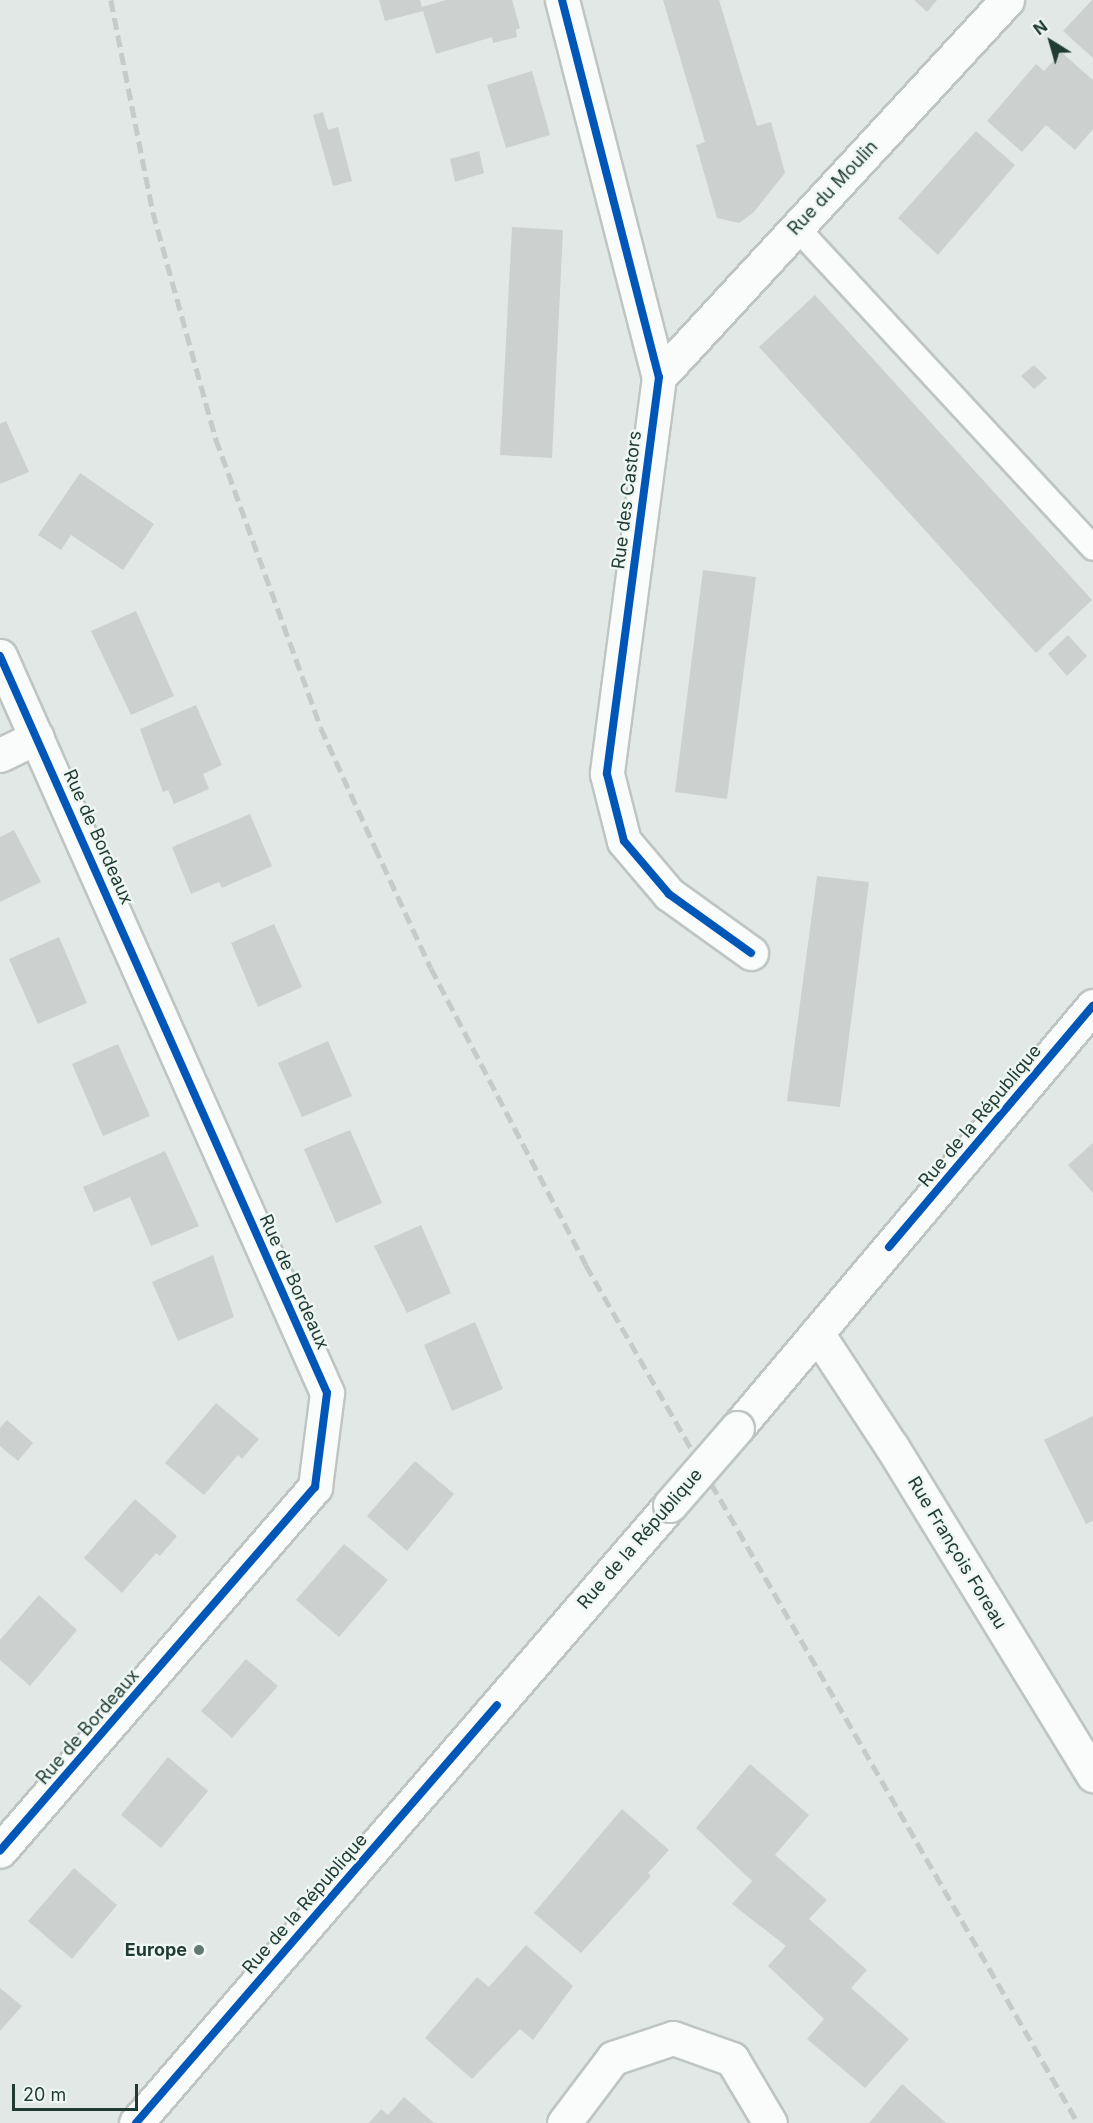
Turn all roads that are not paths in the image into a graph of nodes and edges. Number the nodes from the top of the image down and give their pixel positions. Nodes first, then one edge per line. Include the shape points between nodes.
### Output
1 (562, 0) edge
2 (1007, 0) edge
3 (796, 227) junction
4 (658, 377) junction
5 (1093, 548) edge
6 (0, 656) edge
7 (37, 737) junction
8 (0, 755) edge
9 (751, 953) dead end
10 (1093, 1006) edge
11 (817, 1333) junction
12 (1093, 1775) edge
13 (0, 1851) edge
14 (136, 2123) edge
15 (564, 2123) edge
16 (770, 2123) edge

1 - 4 street, Rue des Castors
2 - 3 street, Rue du Moulin
3 - 4 street, Rue du Moulin
3 - 5 lane
4 - 9 street, Rue des Castors via 607,774 624,841 669,894
6 - 7 street, Rue de Bordeaux
7 - 8 street
7 - 13 street, Rue de Bordeaux via 327,1393 315,1488
10 - 11 street, Rue de la République
11 - 12 street, Rue François Foreau via 892,1447
11 - 14 street, Rue de la République, bridge
15 - 16 street via 613,2058 673,2038 732,2059

